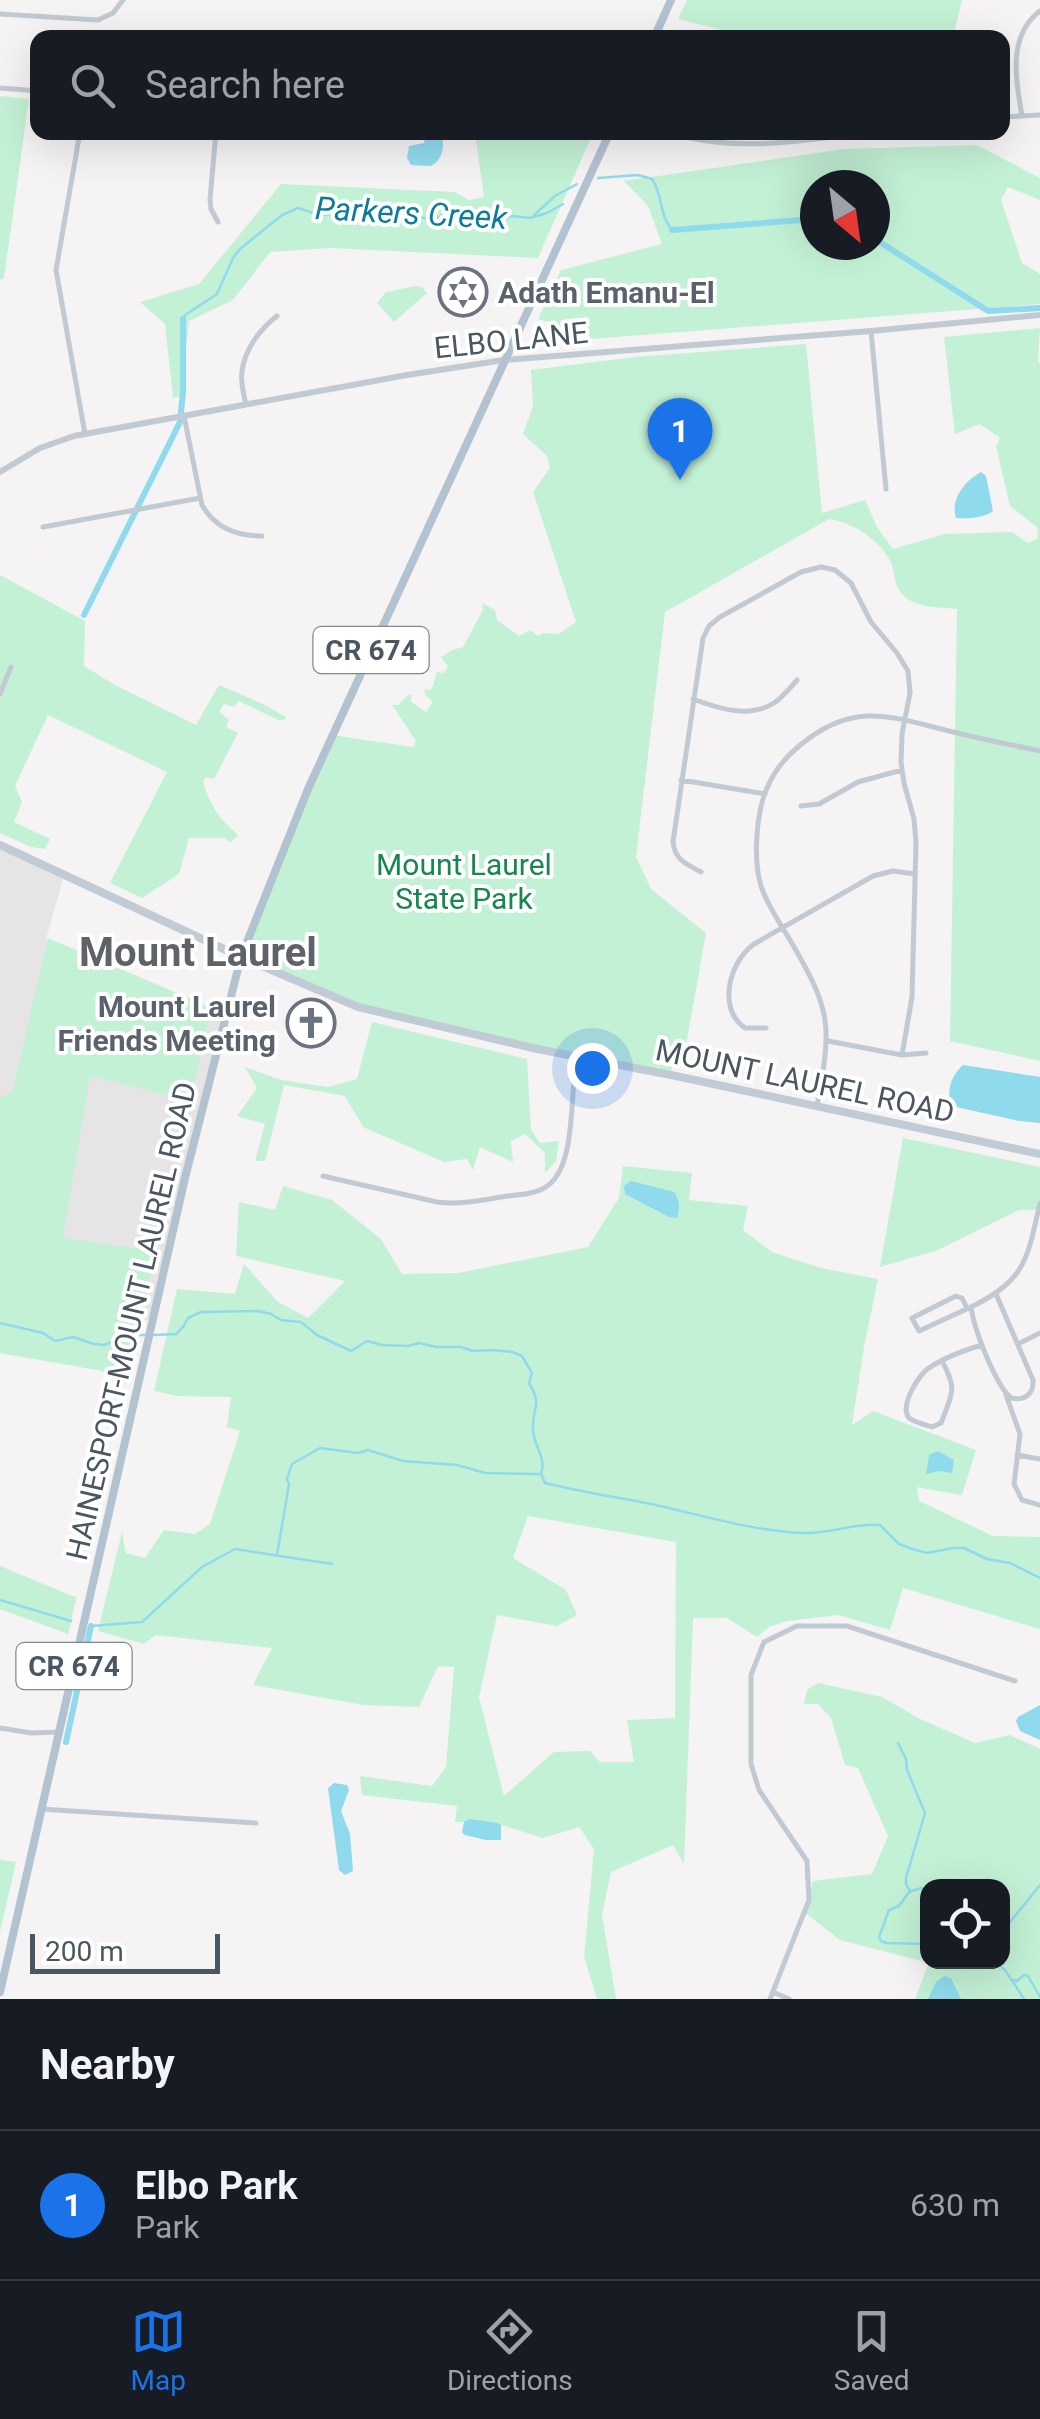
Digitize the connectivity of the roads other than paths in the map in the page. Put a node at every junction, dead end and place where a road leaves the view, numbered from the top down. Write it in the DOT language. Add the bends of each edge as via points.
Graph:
graph roads {
  1 [pos="123,0"];
  2 [pos="671,0"];
  3 [pos="1040,10"];
  4 [pos="0,14"];
  5 [pos="658,30"];
  6 [pos="0,88"];
  7 [pos="30,90"];
  8 [pos="1040,115"];
  9 [pos="1022,116"];
  10 [pos="1010,117"];
  11 [pos="79,140"];
  12 [pos="215,140"];
  13 [pos="606,140"];
  14 [pos="699,140"];
  15 [pos="793,140"];
  16 [pos="218,222"];
  17 [pos="1040,315"];
  18 [pos="276,316"];
  19 [pos="871,331"];
  20 [pos="504,360"];
  21 [pos="246,404"];
  22 [pos="184,416"];
  23 [pos="85,434"];
  24 [pos="0,472"];
  25 [pos="886,489"];
  26 [pos="200,498"];
  27 [pos="43,527"];
  28 [pos="262,536"];
  29 [pos="11,667"];
  30 [pos="797,680"];
  31 [pos="0,694"];
  32 [pos="693,699"];
  33 [pos="905,721"];
  34 [pos="1040,750"];
  35 [pos="902,770"];
  36 [pos="681,780"];
  37 [pos="765,794"];
  38 [pos="801,806"];
  39 [pos="0,845"];
  40 [pos="701,872"];
  41 [pos="914,874"];
  42 [pos="783,927"];
  43 [pos="241,957"];
  44 [pos="766,1028"];
  45 [pos="828,1040"];
  46 [pos="926,1052"];
  47 [pos="902,1054"];
  48 [pos="578,1057"];
  49 [pos="817,1106"];
  50 [pos="1040,1154"];
  51 [pos="323,1176"];
  52 [pos="1040,1203"];
  53 [pos="996,1294"];
  54 [pos="969,1308"];
  55 [pos="1040,1333"];
  56 [pos="1018,1344"];
  57 [pos="982,1345"];
  58 [pos="942,1362"];
  59 [pos="1036,1391"];
  60 [pos="1005,1392"];
  61 [pos="1017,1455"];
  62 [pos="1040,1460"];
  63 [pos="1040,1505"];
  64 [pos="1015,1681"];
  65 [pos="0,1728"];
  66 [pos="59,1732"];
  67 [pos="41,1809"];
  68 [pos="256,1824"];
  69 [pos="0,1992"];
  70 [pos="771,1995"];
  71 [pos="789,1999"];
  1 -- 4 [label="street" via="98,20"];
  2 -- 5 [label="main road"];
  3 -- 9 [label="street" via="1018,43"];
  6 -- 7 [label="street"];
  8 -- 9 [label="street"];
  9 -- 10 [label="street"];
  11 -- 23 [label="street" via="56,270"];
  12 -- 16 [label="street" via="210,208"];
  13 -- 20 [label="main road, HAINESPORT-MOUNT LAUREL ROAD / CR 674"];
  14 -- 15 [label="street"];
  17 -- 19 [label="street, ELBO LANE"];
  18 -- 21 [label="street" via="258,332 243,366"];
  19 -- 20 [label="street, ELBO LANE"];
  19 -- 25 [label="street"];
  20 -- 21 [label="street, ELBO LANE"];
  20 -- 43 [label="main road, HAINESPORT-MOUNT LAUREL ROAD / CR 674" via="301,804"];
  21 -- 22 [label="street, ELBO LANE"];
  22 -- 23 [label="street, ELBO LANE"];
  22 -- 26 [label="street"];
  23 -- 24 [label="street, ELBO LANE" via="40,448"];
  26 -- 27 [label="street"];
  26 -- 28 [label="street" via="206,514 225,529"];
  29 -- 31 [label="street"];
  30 -- 32 [label="street" via="756,710"];
  32 -- 33 [label="street" via="700,644 714,622 821,567 851,583 905,665"];
  32 -- 36 [label="street"];
  33 -- 34 [label="street"];
  33 -- 35 [label="street"];
  33 -- 37 [label="street" via="870,716 826,728 782,764"];
  35 -- 38 [label="street"];
  35 -- 41 [label="street" via="914,819"];
  36 -- 37 [label="street"];
  36 -- 40 [label="street" via="674,848"];
  37 -- 42 [label="street" via="758,873"];
  39 -- 43 [label="main road, MOUNT LAUREL ROAD"];
  41 -- 42 [label="street" via="878,874"];
  41 -- 47 [label="street" via="912,996"];
  42 -- 44 [label="street" via="741,954 732,979 735,1020"];
  42 -- 45 [label="street" via="819,993"];
  43 -- 48 [label="main road, MOUNT LAUREL ROAD" via="358,1008"];
  43 -- 66 [label="main road, HAINESPORT-MOUNT LAUREL ROAD / CR 674"];
  45 -- 47 [label="street"];
  45 -- 49 [label="street"];
  46 -- 47 [label="street"];
  48 -- 49 [label="main road, MOUNT LAUREL ROAD"];
  48 -- 51 [label="street" via="566,1160 540,1190 455,1204"];
  49 -- 50 [label="main road, MOUNT LAUREL ROAD"];
  52 -- 53 [label="street" via="1022,1266"];
  53 -- 54 [label="street"];
  53 -- 56 [label="street"];
  54 -- 54 [label="street" via="919,1331 912,1318 956,1296"];
  54 -- 57 [label="street"];
  55 -- 56 [label="street"];
  56 -- 59 [label="street"];
  57 -- 58 [label="street"];
  57 -- 60 [label="street"];
  58 -- 58 [label="street" via="918,1378 906,1409 910,1419 941,1423 953,1390"];
  59 -- 60 [label="street" via="1017,1400"];
  60 -- 61 [label="street" via="1020,1434"];
  61 -- 62 [label="street"];
  61 -- 63 [label="street" via="1018,1494"];
  64 -- 70 [label="street" via="847,1626 797,1626 764,1642 751,1675 751,1764 759,1790 807,1861 809,1900"];
  65 -- 66 [label="street"];
  66 -- 67 [label="main road, HAINESPORT-MOUNT LAUREL ROAD / CR 674"];
  67 -- 68 [label="street"];
  67 -- 69 [label="main road, HAINESPORT-MOUNT LAUREL ROAD / CR 674"];
  70 -- 71 [label="street"];
}
